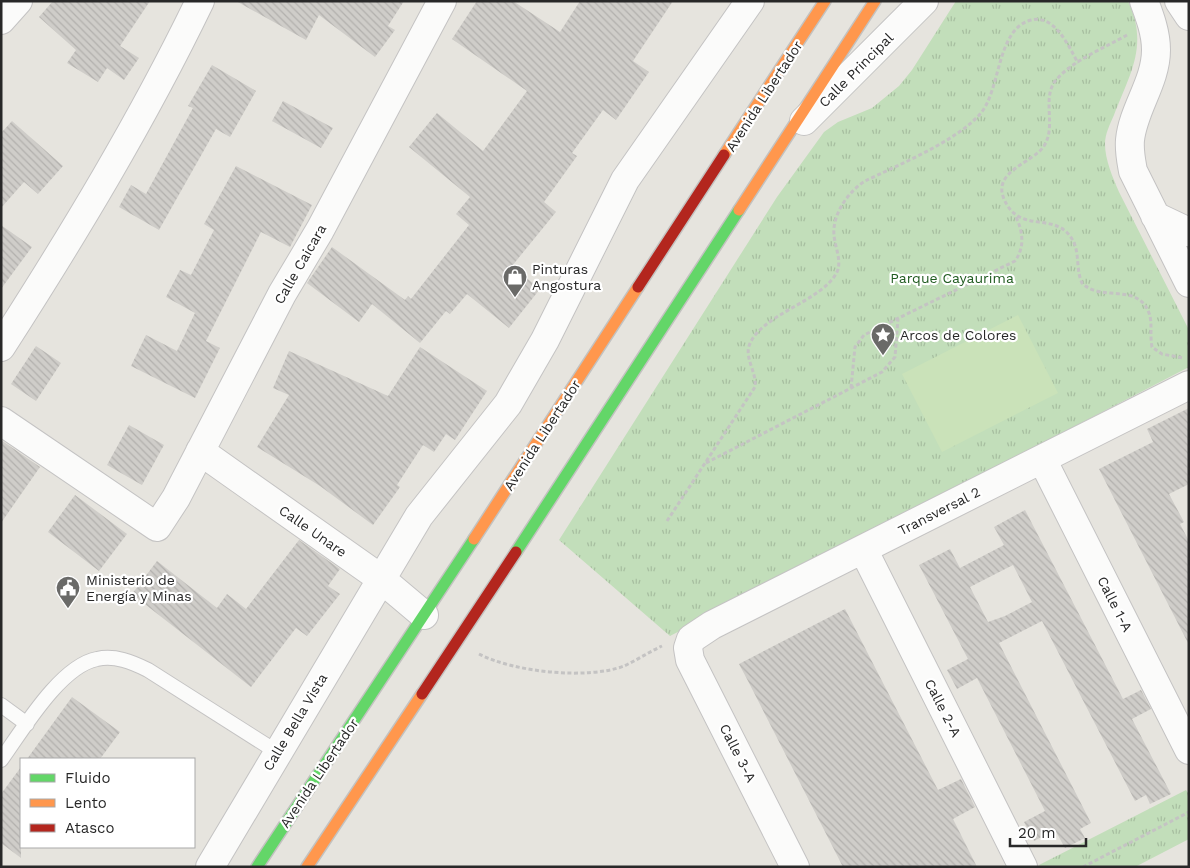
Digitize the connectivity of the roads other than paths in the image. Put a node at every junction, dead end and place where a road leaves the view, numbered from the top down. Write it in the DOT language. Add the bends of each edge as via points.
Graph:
graph roads {
  1 [pos="18,1"];
  2 [pos="200,1"];
  3 [pos="442,1"];
  4 [pos="750,1"];
  5 [pos="825,1"];
  6 [pos="875,1"];
  7 [pos="924,1"];
  8 [pos="1178,1"];
  9 [pos="1148,11"];
  10 [pos="1189,16"];
  11 [pos="1,20"];
  12 [pos="786,138"];
  13 [pos="1155,216"];
  14 [pos="1189,232"];
  15 [pos="1189,283"];
  16 [pos="1,347"];
  17 [pos="1189,385"];
  18 [pos="1,421"];
  19 [pos="200,450"];
  20 [pos="1042,459"];
  21 [pos="863,549"];
  22 [pos="380,578"];
  23 [pos="427,618"];
  24 [pos="690,639"];
  25 [pos="1,705"];
  26 [pos="27,724"];
  27 [pos="1189,750"];
  28 [pos="277,752"];
  29 [pos="1,760"];
  30 [pos="210,867"];
  31 [pos="256,867"];
  32 [pos="307,867"];
  33 [pos="795,867"];
  34 [pos="1023,867"];
  1 -- 11 [label="street"];
  2 -- 16 [label="street" via="159,85 58,259"];
  3 -- 19 [label="street, Calle Caicara"];
  4 -- 22 [label="street" via="625,180 545,340 508,404 419,516"];
  5 -- 23 [label="main road, Avenida Libertador"];
  6 -- 12 [label="main road"];
  7 -- 12 [label="street, Calle Principal"];
  8 -- 10 [label="street"];
  9 -- 13 [label="street" via="1156,51 1154,70 1135,118 1129,151 1133,171"];
  12 -- 32 [label="main road" via="453,639"];
  13 -- 14 [label="street"];
  13 -- 15 [label="street"];
  17 -- 20 [label="street, Transversal 2"];
  18 -- 19 [label="street, Calle Caicara" via="157,527"];
  19 -- 22 [label="street, Calle Unare"];
  20 -- 21 [label="street, Transversal 2"];
  20 -- 27 [label="street, Calle 1-A"];
  21 -- 24 [label="street, Transversal 2"];
  21 -- 34 [label="street, Calle 2-A"];
  22 -- 23 [label="street, Calle Unare"];
  22 -- 28 [label="street, Calle Bella Vista"];
  23 -- 31 [label="main road, Avenida Libertador"];
  24 -- 33 [label="street, Calle 3-A" via="690,660"];
  25 -- 26 [label="lane"];
  26 -- 28 [label="lane" via="53,691 78,668 98,659 121,660 141,666 170,682"];
  26 -- 29 [label="lane"];
  28 -- 30 [label="street, Calle Bella Vista"];
}
